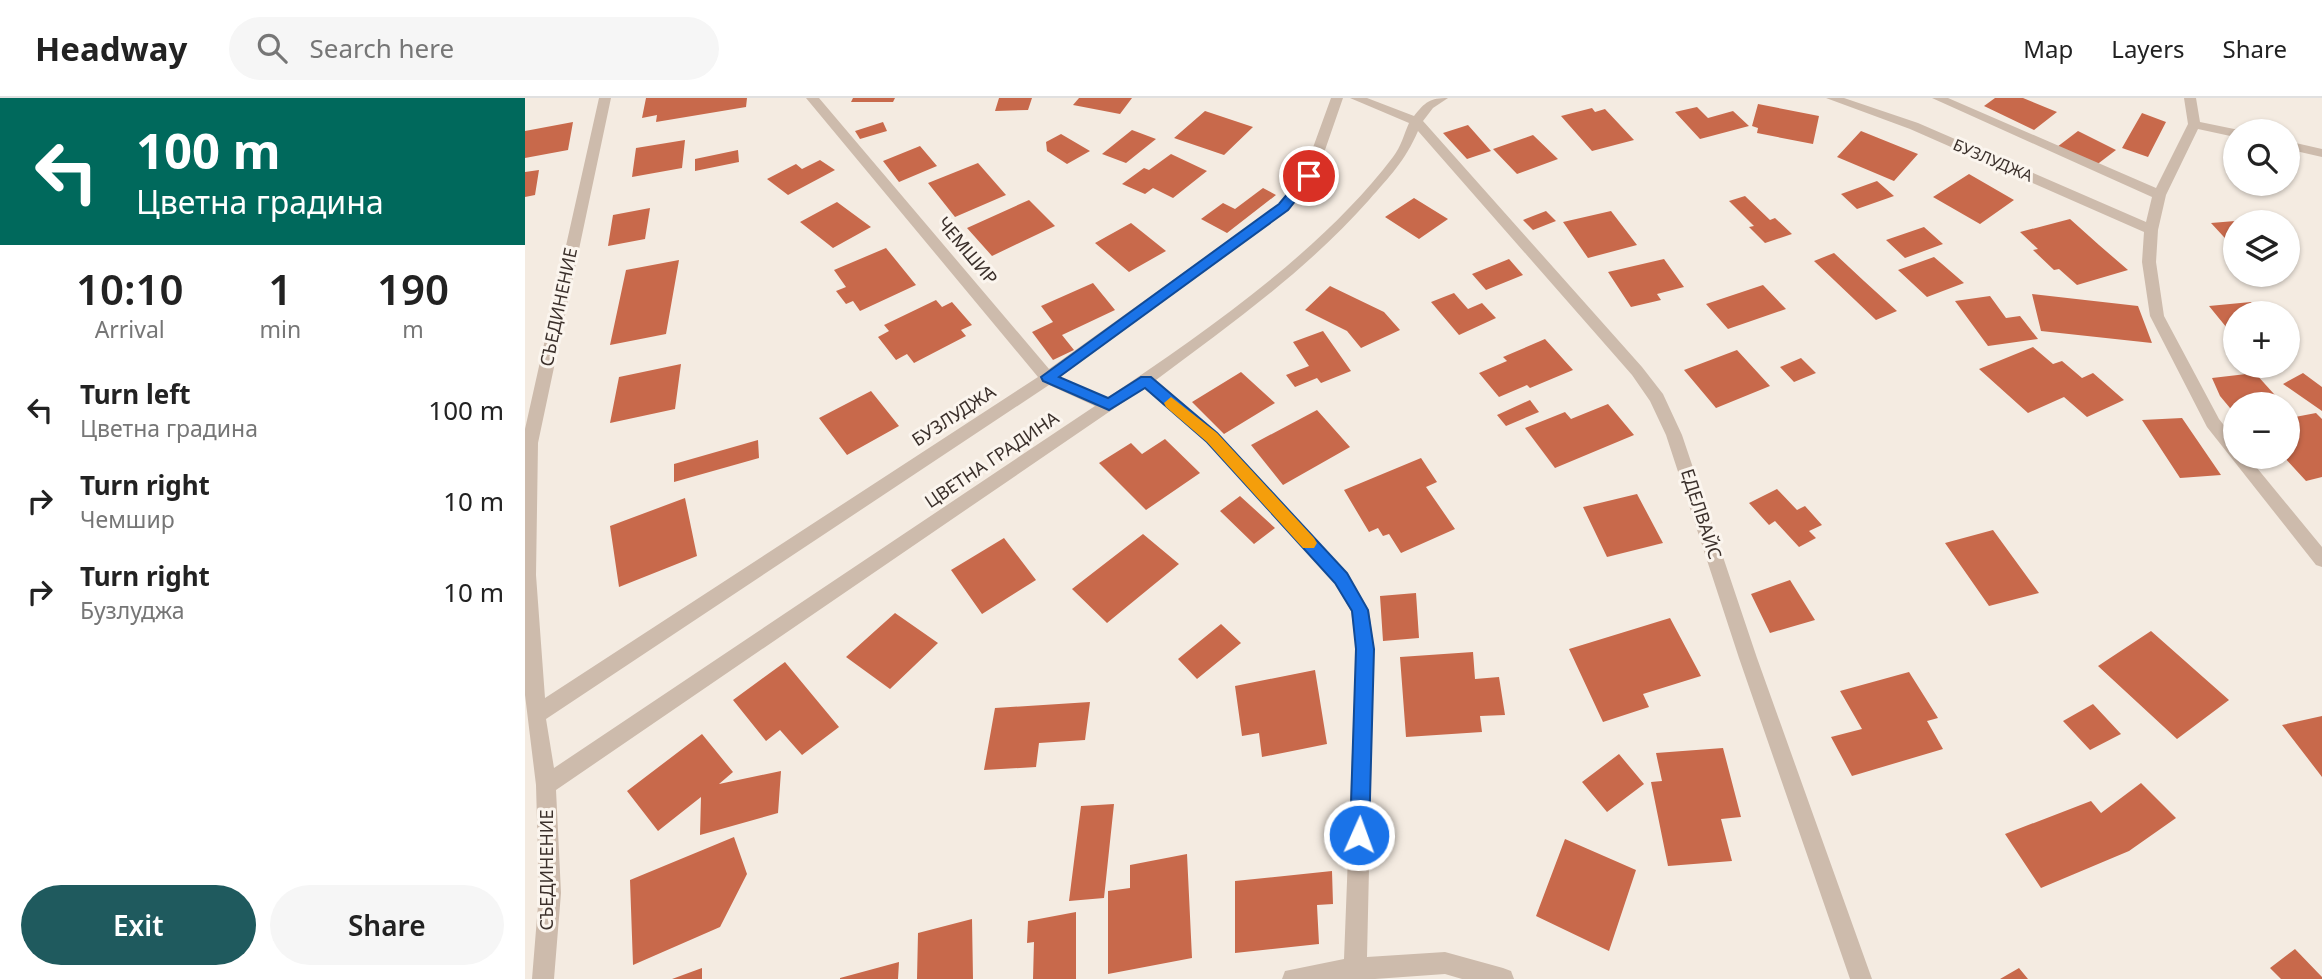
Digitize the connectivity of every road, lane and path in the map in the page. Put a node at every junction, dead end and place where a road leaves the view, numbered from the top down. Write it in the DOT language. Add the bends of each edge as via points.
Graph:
graph roads {
  1 [pos="605,98"];
  2 [pos="812,98"];
  3 [pos="1337,98"];
  4 [pos="1356,98"];
  5 [pos="1442,98"];
  6 [pos="1832,98"];
  7 [pos="1938,98"];
  8 [pos="2190,98"];
  9 [pos="1416,121"];
  10 [pos="2194,124"];
  11 [pos="2223,130"];
  12 [pos="2300,148"];
  13 [pos="2322,153"];
  14 [pos="2159,195"];
  15 [pos="2151,230"];
  16 [pos="1048,377"];
  17 [pos="1146,380"];
  18 [pos="1109,405"];
  19 [pos="2223,436"];
  20 [pos="2249,469"];
  21 [pos="2322,560"];
  22 [pos="526,575"];
  23 [pos="536,715"];
  24 [pos="546,785"];
  25 [pos="1355,968"];
  26 [pos="543,979"];
  27 [pos="1293,979"];
  28 [pos="1503,979"];
  29 [pos="1861,979"];
  1 -- 22 [label="street, СЪЕДИНЕНИЕ" via="530,443"];
  2 -- 16 [label="street, ЧЕМШИР"];
  3 -- 16 [label="street, БУЗЛУДЖА" via="1309,176 1284,207"];
  4 -- 9 [label="street"];
  5 -- 9 [label="street"];
  6 -- 15 [label="street, БУЗЛУДЖА" via="1914,126"];
  7 -- 14 [label="street, БУЗЛУДЖА"];
  8 -- 10 [label="street"];
  9 -- 17 [label="street, ЦВЕТНА ГРАДИНА" via="1401,156 1337,228 1247,305"];
  9 -- 29 [label="street, ЕДЕЛВАЙС" via="1657,398 1674,435"];
  10 -- 11 [label="street"];
  10 -- 14 [label="street"];
  12 -- 13 [label="street"];
  14 -- 15 [label="street"];
  15 -- 19 [label="street" via="2149,262 2157,316"];
  16 -- 18 [label="street, ЧЕМШИР"];
  16 -- 23 [label="street, БУЗЛУДЖА"];
  17 -- 18 [label="street, ЦВЕТНА ГРАДИНА"];
  17 -- 25 [label="street" via="1212,438 1341,578 1360,610 1365,649"];
  18 -- 24 [label="street, ЦВЕТНА ГРАДИНА"];
  20 -- 21 [label="street"];
  22 -- 23 [label="street, СЪЕДИНЕНИЕ"];
  23 -- 24 [label="street, СЪЕДИНЕНИЕ"];
  24 -- 26 [label="street, СЪЕДИНЕНИЕ" via="550,893"];
  25 -- 27 [label="street"];
  25 -- 28 [label="street" via="1445,963"];
}
